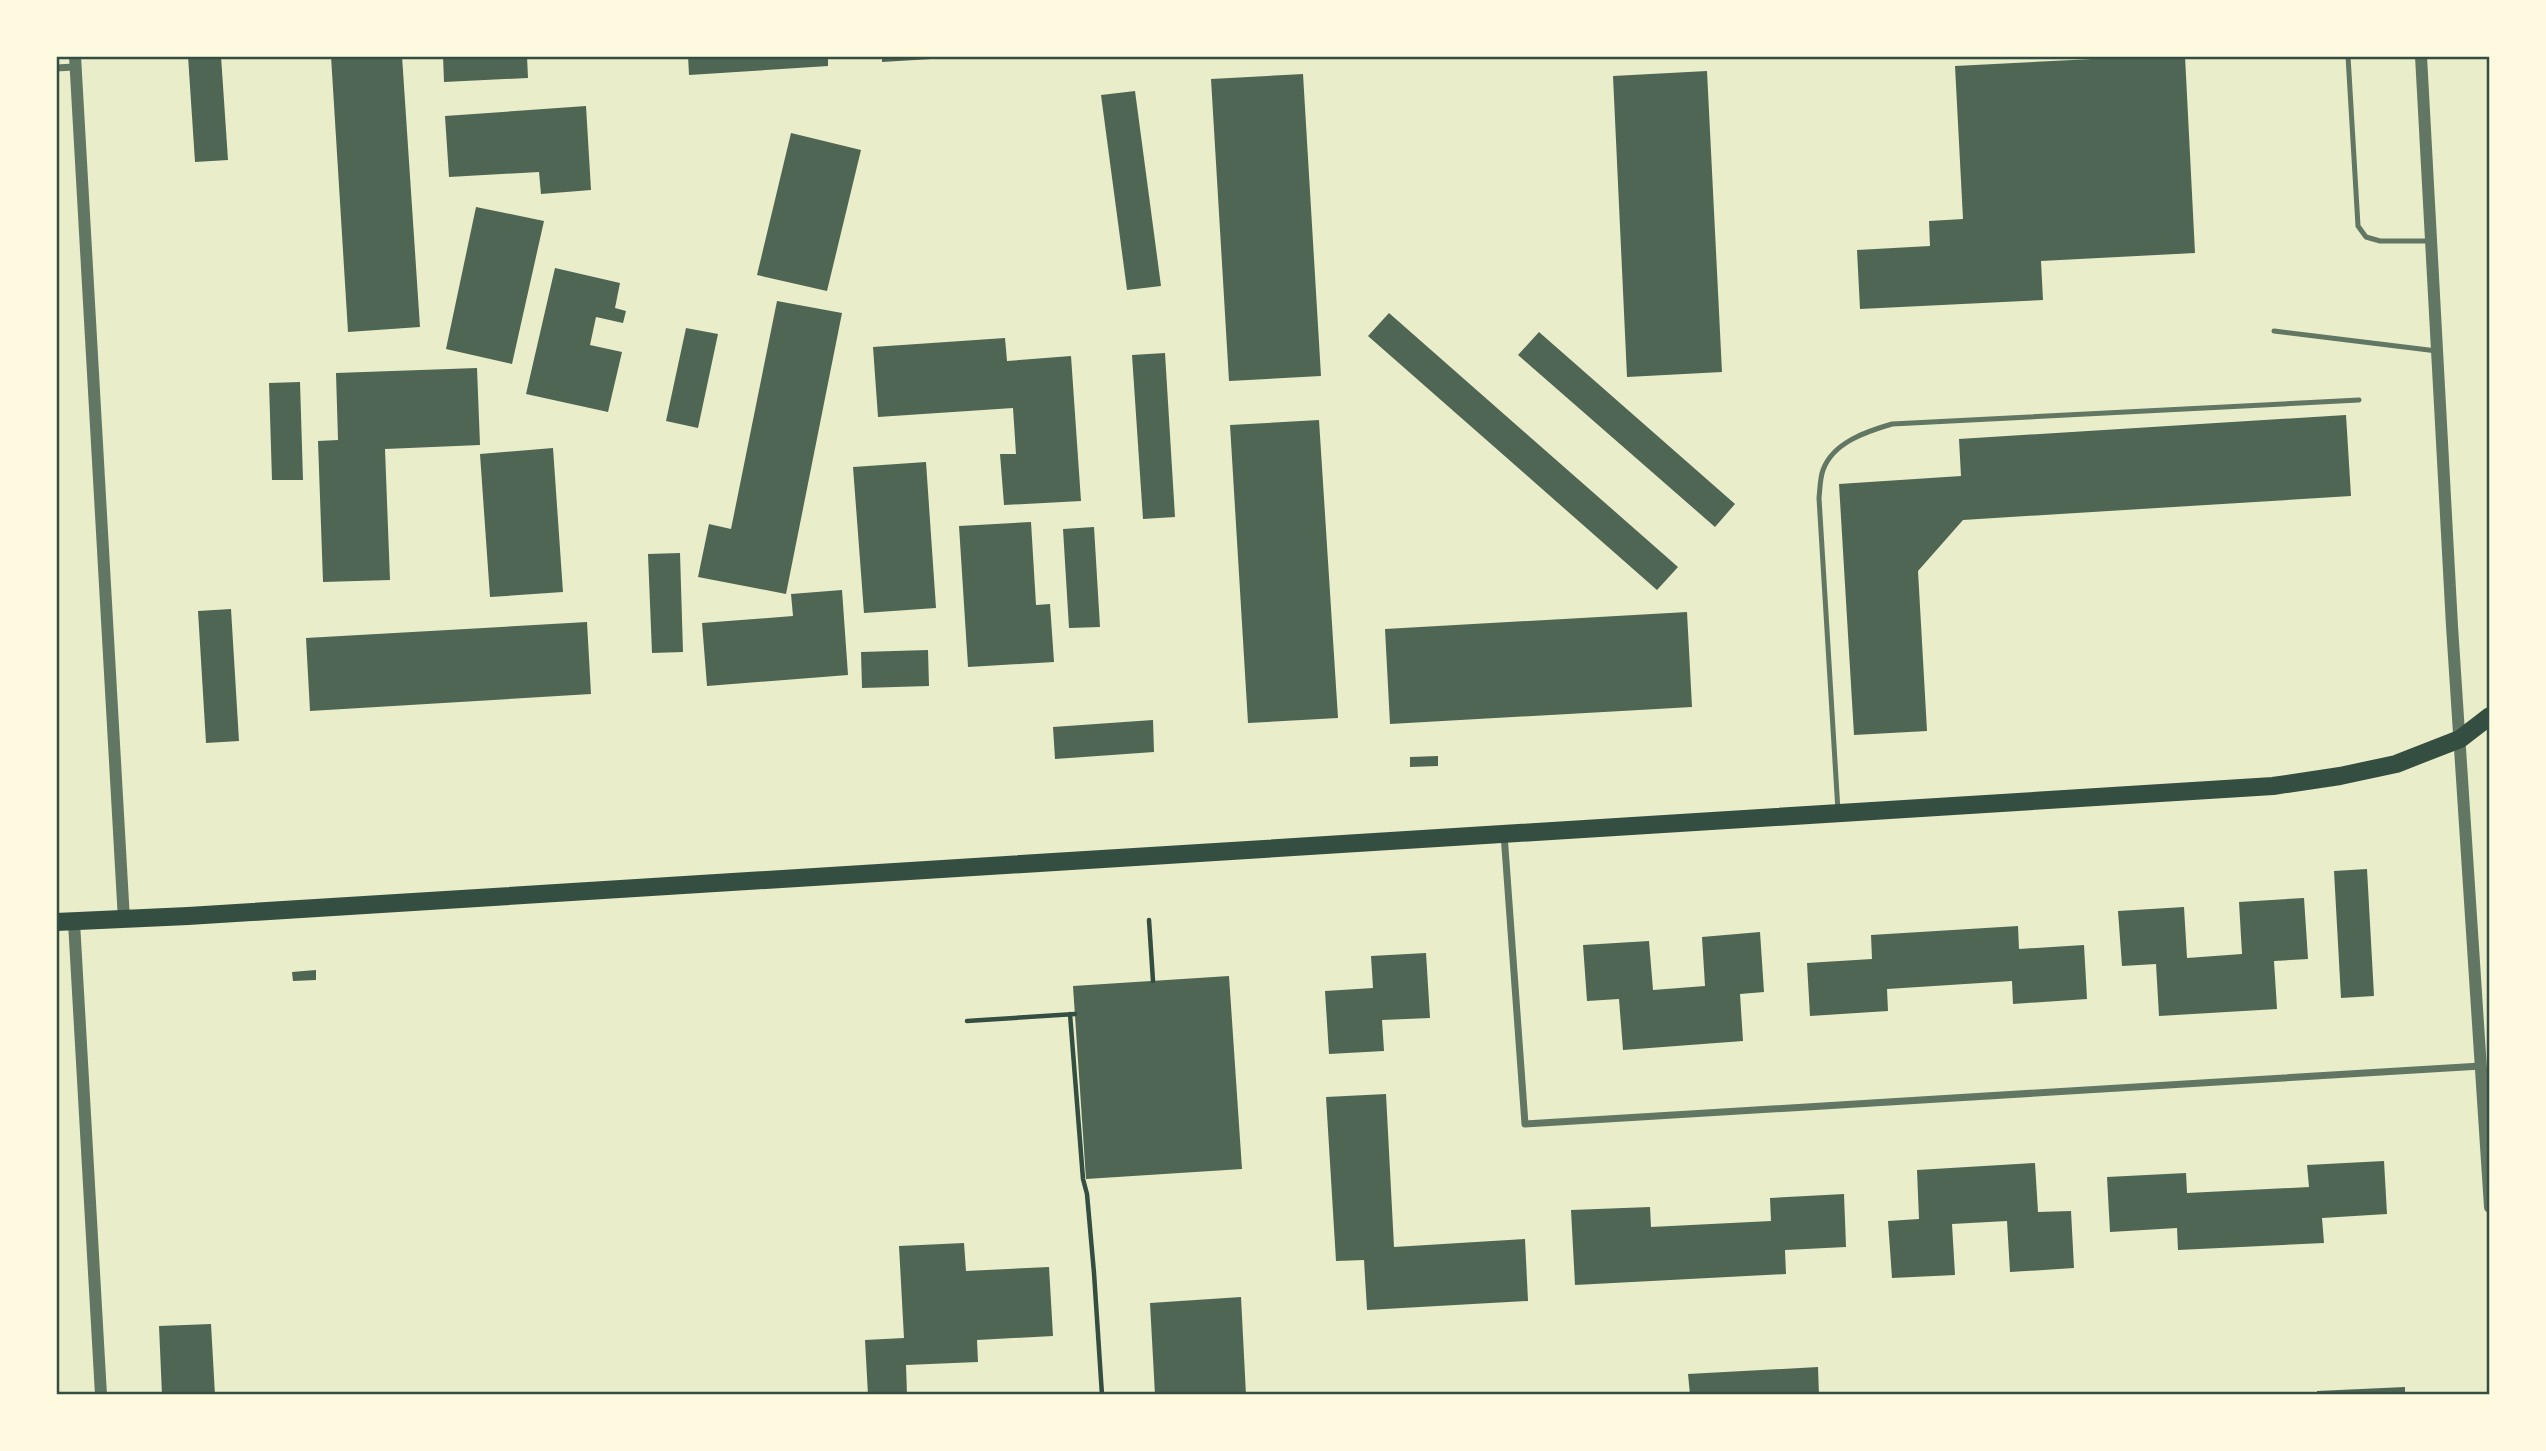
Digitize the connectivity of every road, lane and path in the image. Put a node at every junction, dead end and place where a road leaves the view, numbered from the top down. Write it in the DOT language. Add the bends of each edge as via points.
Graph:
graph roads {
  1 [pos="2348,56"];
  2 [pos="2421,56"];
  3 [pos="75,62"];
  4 [pos="56,68"];
  5 [pos="2431,241"];
  6 [pos="2274,331"];
  7 [pos="2438,351"];
  8 [pos="2359,400"];
  9 [pos="2490,716"];
  10 [pos="2460,739"];
  11 [pos="1838,813"];
  12 [pos="1504,833"];
  13 [pos="124,920"];
  14 [pos="1149,920"];
  15 [pos="65,922"];
  16 [pos="1153,981"];
  17 [pos="967,1021"];
  18 [pos="2481,1066"];
  19 [pos="2486,1090"];
  20 [pos="2490,1207"];
  21 [pos="101,1395"];
  22 [pos="1102,1395"];
  1 -- 5 [label="lane" via="2358,226 2365,237 2380,241"];
  2 -- 5 [label="street"];
  3 -- 4 [label="street"];
  3 -- 13 [label="street"];
  5 -- 7 [label="street"];
  6 -- 7 [label="lane"];
  7 -- 10 [label="street"];
  8 -- 11 [label="lane" via="1892,424 1842,445 1823,468 1819,498"];
  9 -- 10 [label="main road"];
  10 -- 11 [label="main road" via="2396,764 2273,786"];
  10 -- 18 [label="street"];
  11 -- 12 [label="main road"];
  12 -- 13 [label="main road"];
  12 -- 18 [label="street" via="1525,1125"];
  13 -- 15 [label="main road"];
  14 -- 16 [label="path"];
  15 -- 21 [label="street"];
  17 -- 22 [label="path" via="1073,1014"];
  18 -- 19 [label="street"];
  19 -- 20 [label="street"];
}
